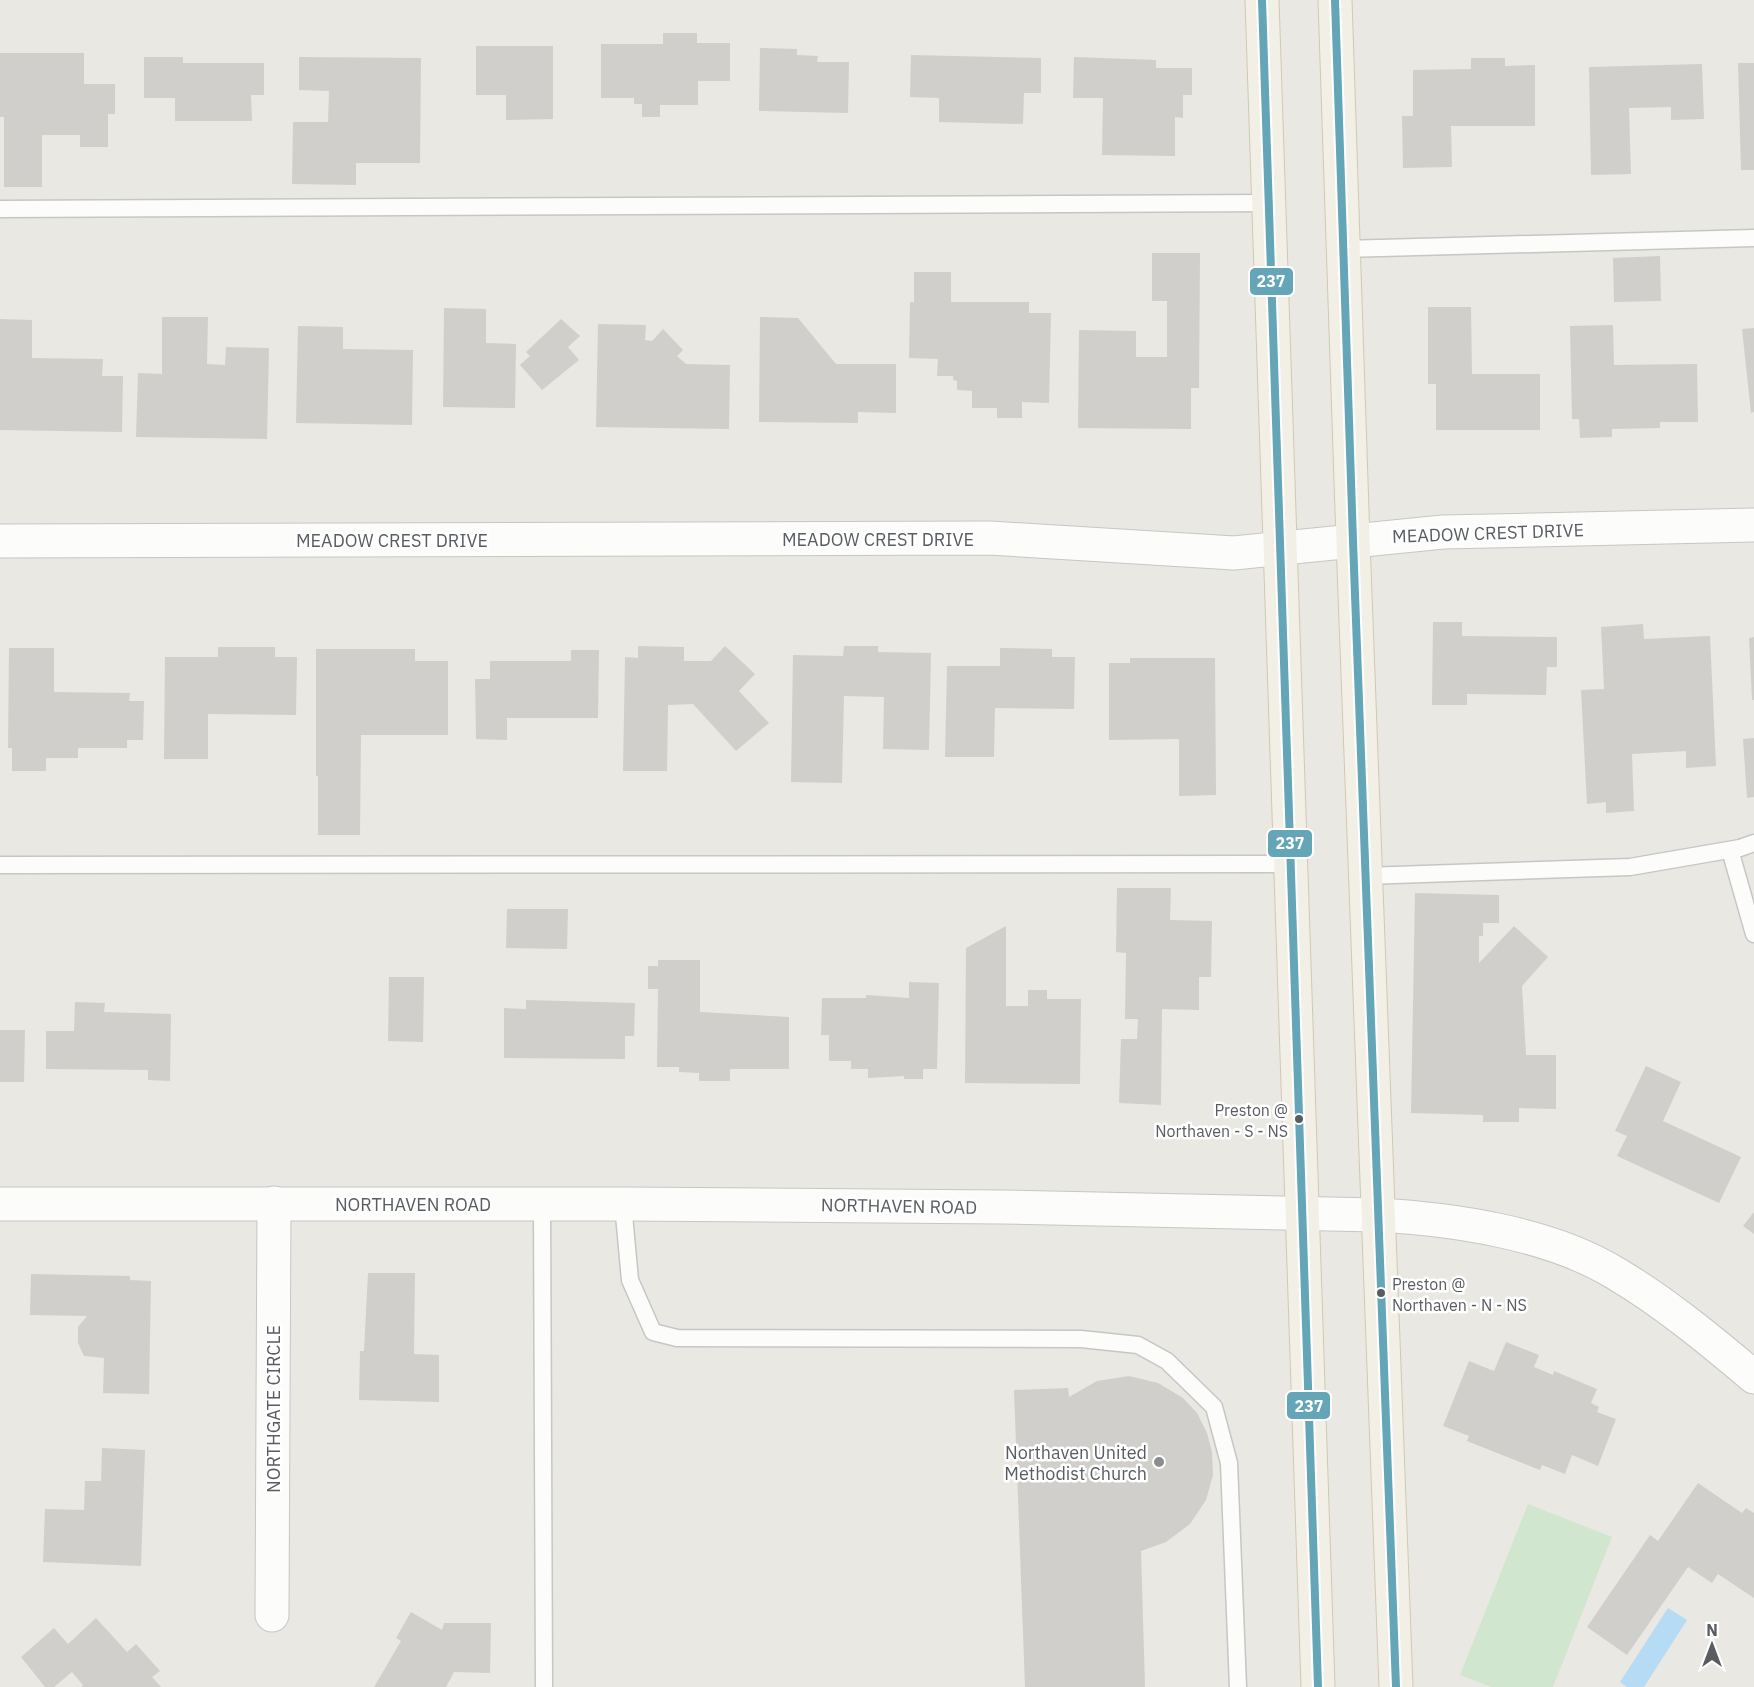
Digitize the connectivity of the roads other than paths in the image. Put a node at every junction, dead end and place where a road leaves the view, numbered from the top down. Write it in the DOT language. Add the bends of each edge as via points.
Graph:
graph roads {
  1 [pos="1262,0"];
  2 [pos="1335,0"];
  3 [pos="1269,203"];
  4 [pos="0,209"];
  5 [pos="1754,238"];
  6 [pos="1343,249"];
  7 [pos="1754,525"];
  8 [pos="0,541"];
  9 [pos="1353,541"];
  10 [pos="1281,548"];
  11 [pos="1754,843"];
  12 [pos="1730,850"];
  13 [pos="1290,864"];
  14 [pos="0,865"];
  15 [pos="1365,876"];
  16 [pos="1754,934"];
  17 [pos="274,1203"];
  18 [pos="0,1204"];
  19 [pos="542,1204"];
  20 [pos="623,1204"];
  21 [pos="1301,1214"];
  22 [pos="1377,1215"];
  23 [pos="1754,1377"];
  24 [pos="272,1615"];
  25 [pos="543,1687"];
  26 [pos="1238,1687"];
  27 [pos="1318,1687"];
  28 [pos="1396,1687"];
  1 -- 3 [label="main road"];
  2 -- 6 [label="main road"];
  3 -- 4 [label="lane"];
  3 -- 10 [label="main road"];
  5 -- 6 [label="lane"];
  6 -- 9 [label="main road"];
  7 -- 9 [label="street, MEADOW CREST DRIVE" via="1443,532"];
  8 -- 10 [label="street, MEADOW CREST DRIVE" via="990,538 1234,554"];
  9 -- 10 [label="street, MEADOW CREST DRIVE"];
  9 -- 15 [label="main road"];
  10 -- 13 [label="main road"];
  11 -- 12 [label="lane"];
  12 -- 15 [label="lane" via="1630,867"];
  12 -- 16 [label="lane"];
  13 -- 14 [label="lane"];
  13 -- 21 [label="main road"];
  15 -- 22 [label="main road"];
  17 -- 18 [label="street, NORTHAVEN ROAD"];
  17 -- 19 [label="street, NORTHAVEN ROAD"];
  17 -- 24 [label="street, NORTHGATE CIRCLE"];
  19 -- 20 [label="street, NORTHAVEN ROAD"];
  19 -- 25 [label="lane"];
  20 -- 21 [label="street, NORTHAVEN ROAD"];
  20 -- 26 [label="lane" via="630,1280 653,1332 677,1338 1081,1339 1138,1345 1167,1361 1214,1407 1229,1463"];
  21 -- 22 [label="street, NORTHAVEN ROAD"];
  21 -- 27 [label="main road"];
  22 -- 23 [label="street, NORTHAVEN ROAD" via="1430,1218 1556,1246 1614,1272 1692,1326"];
  22 -- 28 [label="main road"];
}
